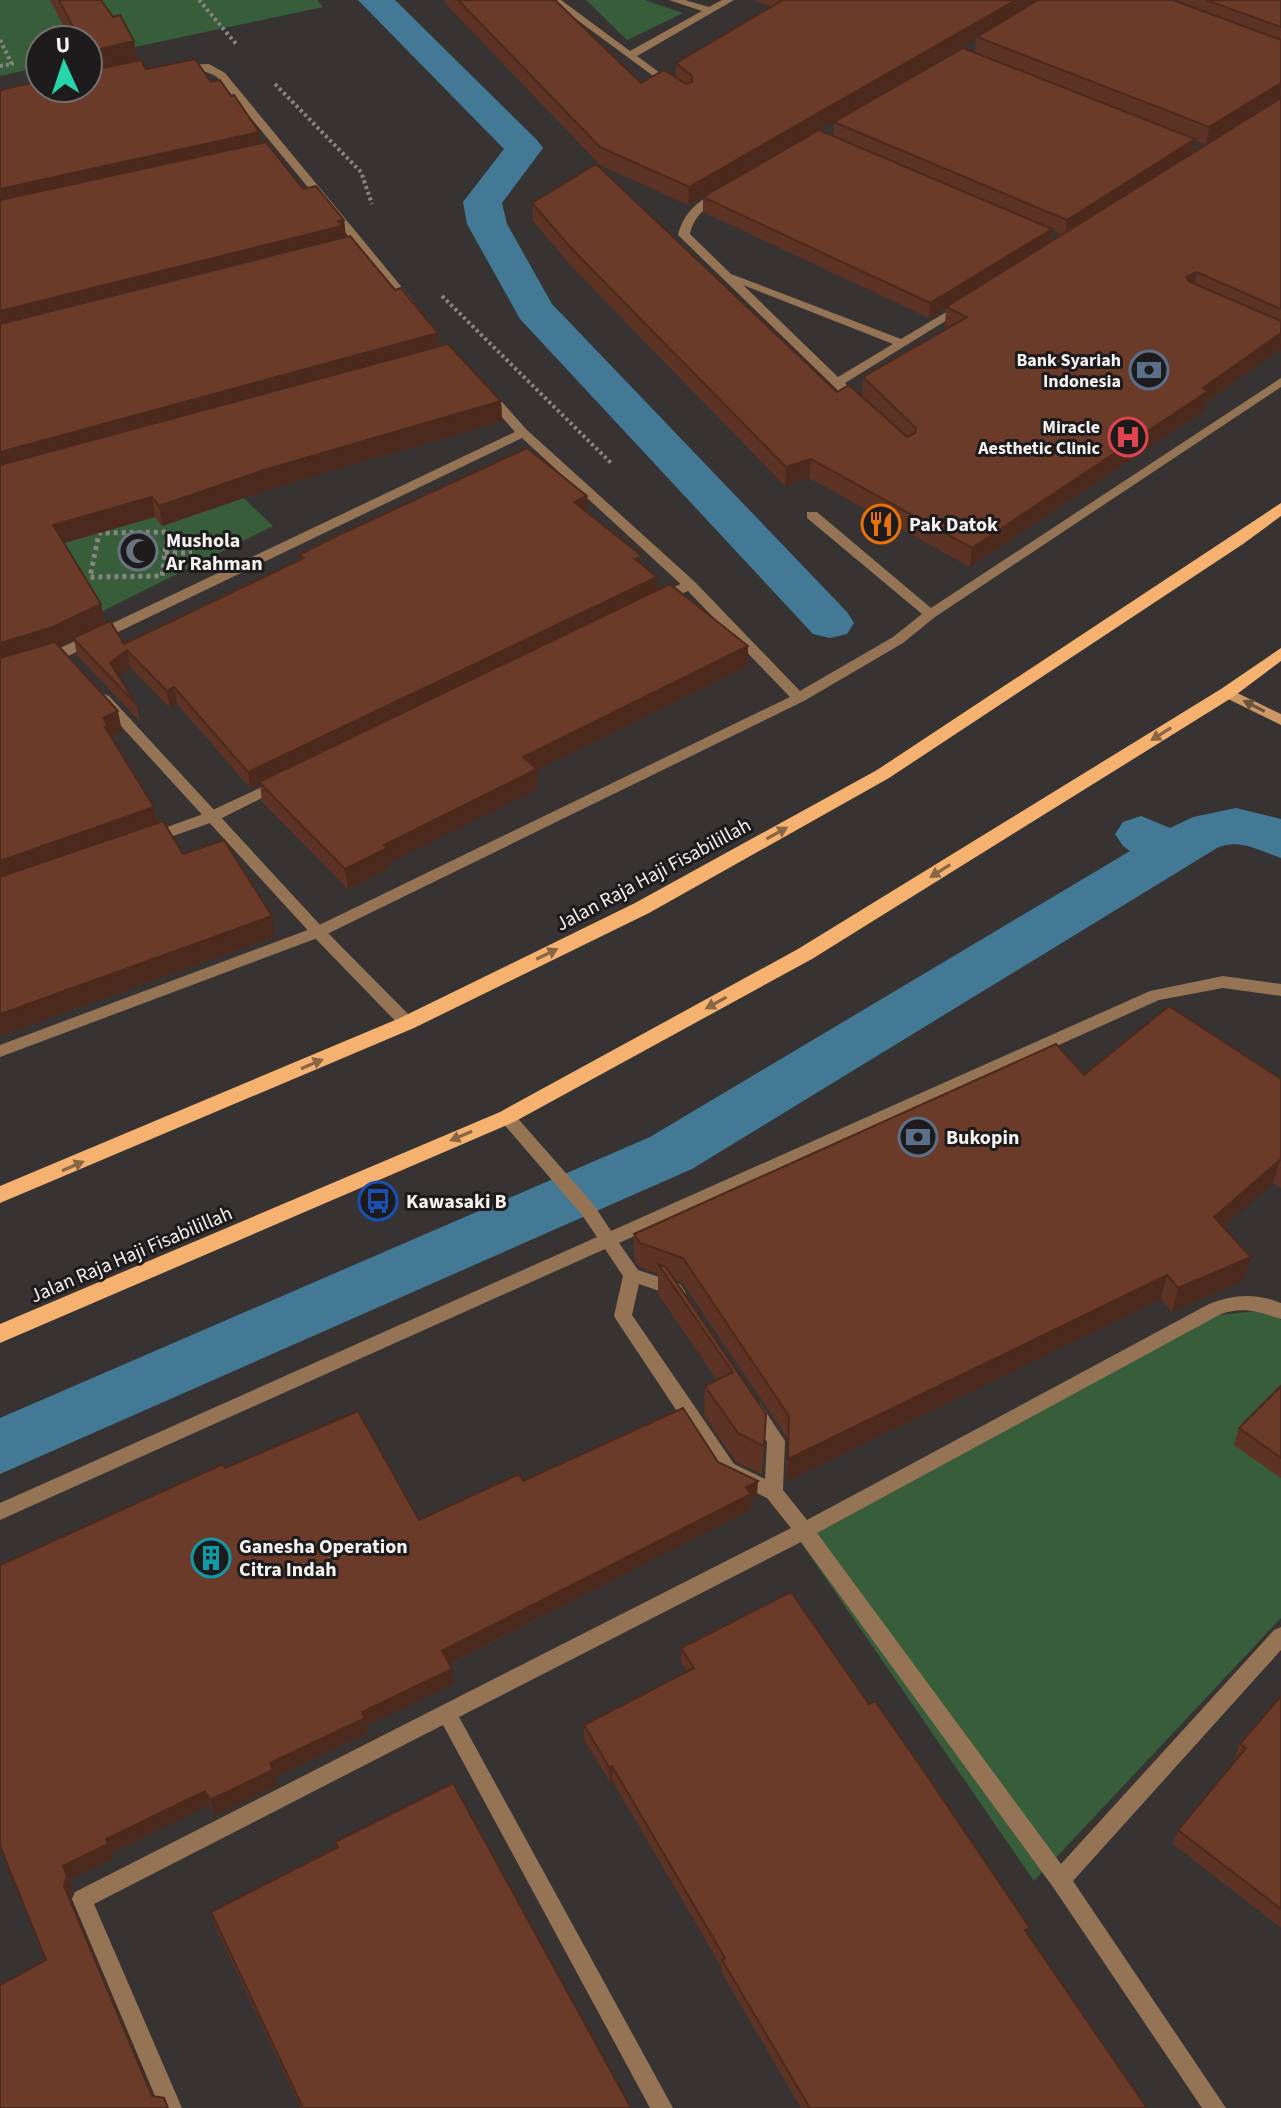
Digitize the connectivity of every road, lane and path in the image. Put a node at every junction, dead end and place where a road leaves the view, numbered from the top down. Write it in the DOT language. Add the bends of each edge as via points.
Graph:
graph roads {
  1 [pos="199,0"];
  2 [pos="555,0"];
  3 [pos="674,0"];
  4 [pos="729,0"];
  5 [pos="709,10"];
  6 [pos="0,40"];
  7 [pos="242,51"];
  8 [pos="630,55"];
  9 [pos="0,66"];
  10 [pos="170,69"];
  11 [pos="275,84"];
  12 [pos="685,96"];
  13 [pos="287,151"];
  14 [pos="272,155"];
  15 [pos="738,183"];
  16 [pos="375,212"];
  17 [pos="364,246"];
  18 [pos="349,250"];
  19 [pos="723,274"];
  20 [pos="440,295"];
  21 [pos="978,298"];
  22 [pos="423,320"];
  23 [pos="903,344"];
  24 [pos="474,379"];
  25 [pos="1281,382"];
  26 [pos="837,383"];
  27 [pos="871,416"];
  28 [pos="523,433"];
  29 [pos="611,463"];
  30 [pos="1281,508"];
  31 [pos="812,515"];
  32 [pos="99,533"];
  33 [pos="690,585"];
  34 [pos="648,605"];
  35 [pos="930,614"];
  36 [pos="1278,659"];
  37 [pos="25,664"];
  38 [pos="95,688"];
  39 [pos="1227,693"];
  40 [pos="799,698"];
  41 [pos="1281,720"];
  42 [pos="296,776"];
  43 [pos="211,817"];
  44 [pos="141,842"];
  45 [pos="318,932"];
  46 [pos="1281,990"];
  47 [pos="407,1023"];
  48 [pos="0,1051"];
  49 [pos="507,1117"];
  50 [pos="0,1195"];
  51 [pos="607,1242"];
  52 [pos="632,1275"];
  53 [pos="1281,1312"];
  54 [pos="690,1313"];
  55 [pos="0,1334"];
  56 [pos="746,1396"];
  57 [pos="774,1492"];
  58 [pos="0,1512"];
  59 [pos="804,1531"];
  60 [pos="1281,1636"];
  61 [pos="447,1713"];
  62 [pos="1060,1880"];
  63 [pos="171,2108"];
  64 [pos="662,2108"];
  65 [pos="1215,2108"];
  1 -- 7 [label="path"];
  2 -- 8 [label="street"];
  3 -- 5 [label="street"];
  4 -- 5 [label="street"];
  5 -- 8 [label="street"];
  6 -- 9 [label="path" via="12,64"];
  8 -- 12 [label="street"];
  10 -- 13 [label="street" via="209,67 221,75"];
  11 -- 16 [label="path" via="361,172"];
  13 -- 14 [label="street"];
  13 -- 17 [label="street"];
  15 -- 19 [label="street" via="686,218 684,235"];
  17 -- 18 [label="street"];
  17 -- 22 [label="street"];
  19 -- 23 [label="street"];
  19 -- 26 [label="street"];
  20 -- 29 [label="path"];
  21 -- 23 [label="street"];
  23 -- 26 [label="street"];
  24 -- 28 [label="street"];
  25 -- 35 [label="street"];
  26 -- 27 [label="street"];
  28 -- 33 [label="street"];
  28 -- 37 [label="street" via="68,659"];
  47 -- 30 [label="main road, Jalan Raja Haji Fisabilillah, one-way" via="642,908 883,774"];
  31 -- 35 [label="street"];
  32 -- 32 [label="path" via="168,532 162,576 90,577"];
  33 -- 34 [label="street"];
  33 -- 40 [label="street"];
  35 -- 40 [label="street" via="898,640"];
  36 -- 39 [label="main road, Jalan Raja Haji Fisabilillah"];
  38 -- 43 [label="street"];
  41 -- 39 [label="main road, one-way"];
  39 -- 49 [label="main road, Jalan Raja Haji Fisabilillah, one-way" via="805,954"];
  40 -- 45 [label="street"];
  42 -- 43 [label="street"];
  43 -- 44 [label="street"];
  43 -- 45 [label="street"];
  45 -- 47 [label="street"];
  45 -- 48 [label="street"];
  46 -- 51 [label="street" via="1223,982 1156,995"];
  50 -- 47 [label="main road, Jalan Raja Haji Fisabilillah, one-way"];
  49 -- 51 [label="street" via="588,1210"];
  49 -- 55 [label="main road, Jalan Raja Haji Fisabilillah, one-way"];
  51 -- 52 [label="street"];
  51 -- 58 [label="street"];
  52 -- 54 [label="street" via="674,1289"];
  52 -- 57 [label="street" via="623,1316 727,1470"];
  53 -- 59 [label="street" via="1253,1302 1215,1309"];
  56 -- 57 [label="street" via="776,1441"];
  57 -- 59 [label="street"];
  59 -- 61 [label="street"];
  59 -- 62 [label="street"];
  60 -- 62 [label="street"];
  61 -- 63 [label="street" via="82,1899"];
  61 -- 64 [label="street"];
  62 -- 65 [label="street"];
}
